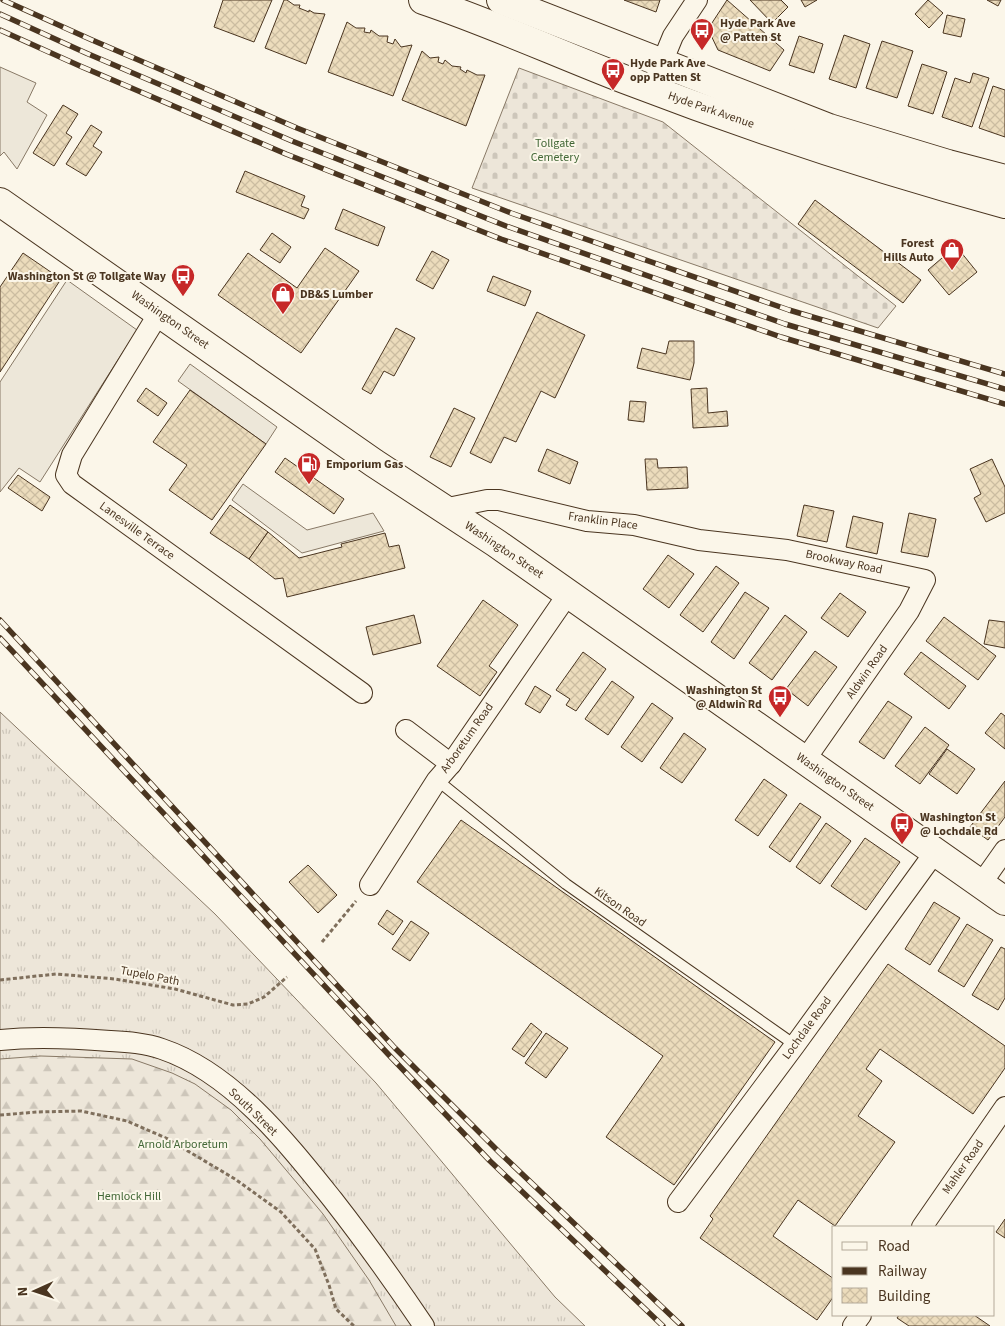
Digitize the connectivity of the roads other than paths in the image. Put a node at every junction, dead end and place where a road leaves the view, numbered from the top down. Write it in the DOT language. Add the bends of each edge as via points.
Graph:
graph roads {
  1 [pos="423,0"];
  2 [pos="501,0"];
  3 [pos="697,0"];
  4 [pos="663,63"];
  5 [pos="650,88"];
  6 [pos="1005,179"];
  7 [pos="0,202"];
  8 [pos="1005,204"];
  9 [pos="159,313"];
  10 [pos="443,509"];
  11 [pos="763,547"];
  12 [pos="925,580"];
  13 [pos="568,594"];
  14 [pos="362,693"];
  15 [pos="406,730"];
  16 [pos="805,760"];
  17 [pos="451,764"];
  18 [pos="437,780"];
  19 [pos="1005,850"];
  20 [pos="935,852"];
  21 [pos="981,884"];
  22 [pos="370,885"];
  23 [pos="1005,901"];
  24 [pos="0,1040"];
  25 [pos="794,1045"];
  26 [pos="1005,1107"];
  27 [pos="678,1202"];
  28 [pos="923,1226"];
  29 [pos="424,1326"];
  1 -- 5 [label="main road, Hyde Park Avenue"];
  2 -- 4 [label="main road, Hyde Park Avenue"];
  3 -- 4 [label="street" via="673,36"];
  4 -- 5 [label="street"];
  4 -- 6 [label="main road, Hyde Park Avenue" via="829,128"];
  5 -- 8 [label="main road, Hyde Park Avenue" via="829,152"];
  7 -- 9 [label="main road, Washington Street"];
  9 -- 10 [label="main road, Washington Street"];
  9 -- 14 [label="street, Lanesville Terrace" via="72,455 66,475 72,484"];
  10 -- 11 [label="street, Franklin Place" via="494,500 587,521 646,527 699,540"];
  10 -- 13 [label="main road, Washington Street"];
  11 -- 12 [label="street, Brookway Road"];
  12 -- 16 [label="street, Aldwin Road" via="910,612"];
  13 -- 16 [label="main road, Washington Street"];
  13 -- 17 [label="street, Arboretum Road"];
  15 -- 17 [label="street"];
  16 -- 20 [label="main road, Washington Street"];
  17 -- 18 [label="street, Arboretum Road"];
  18 -- 22 [label="street, Arboretum Road"];
  18 -- 25 [label="lane, Kitson Road" via="566,884"];
  19 -- 21 [label="street"];
  20 -- 21 [label="main road, Washington Street"];
  20 -- 25 [label="street, Lochdale Road"];
  21 -- 23 [label="main road, Washington Street"];
  24 -- 29 [label="street, South Street" via="62,1038 136,1043 161,1048 194,1063 246,1103 295,1154 386,1270"];
  25 -- 27 [label="street, Lochdale Road"];
  26 -- 28 [label="street, Mahler Road"];
}
